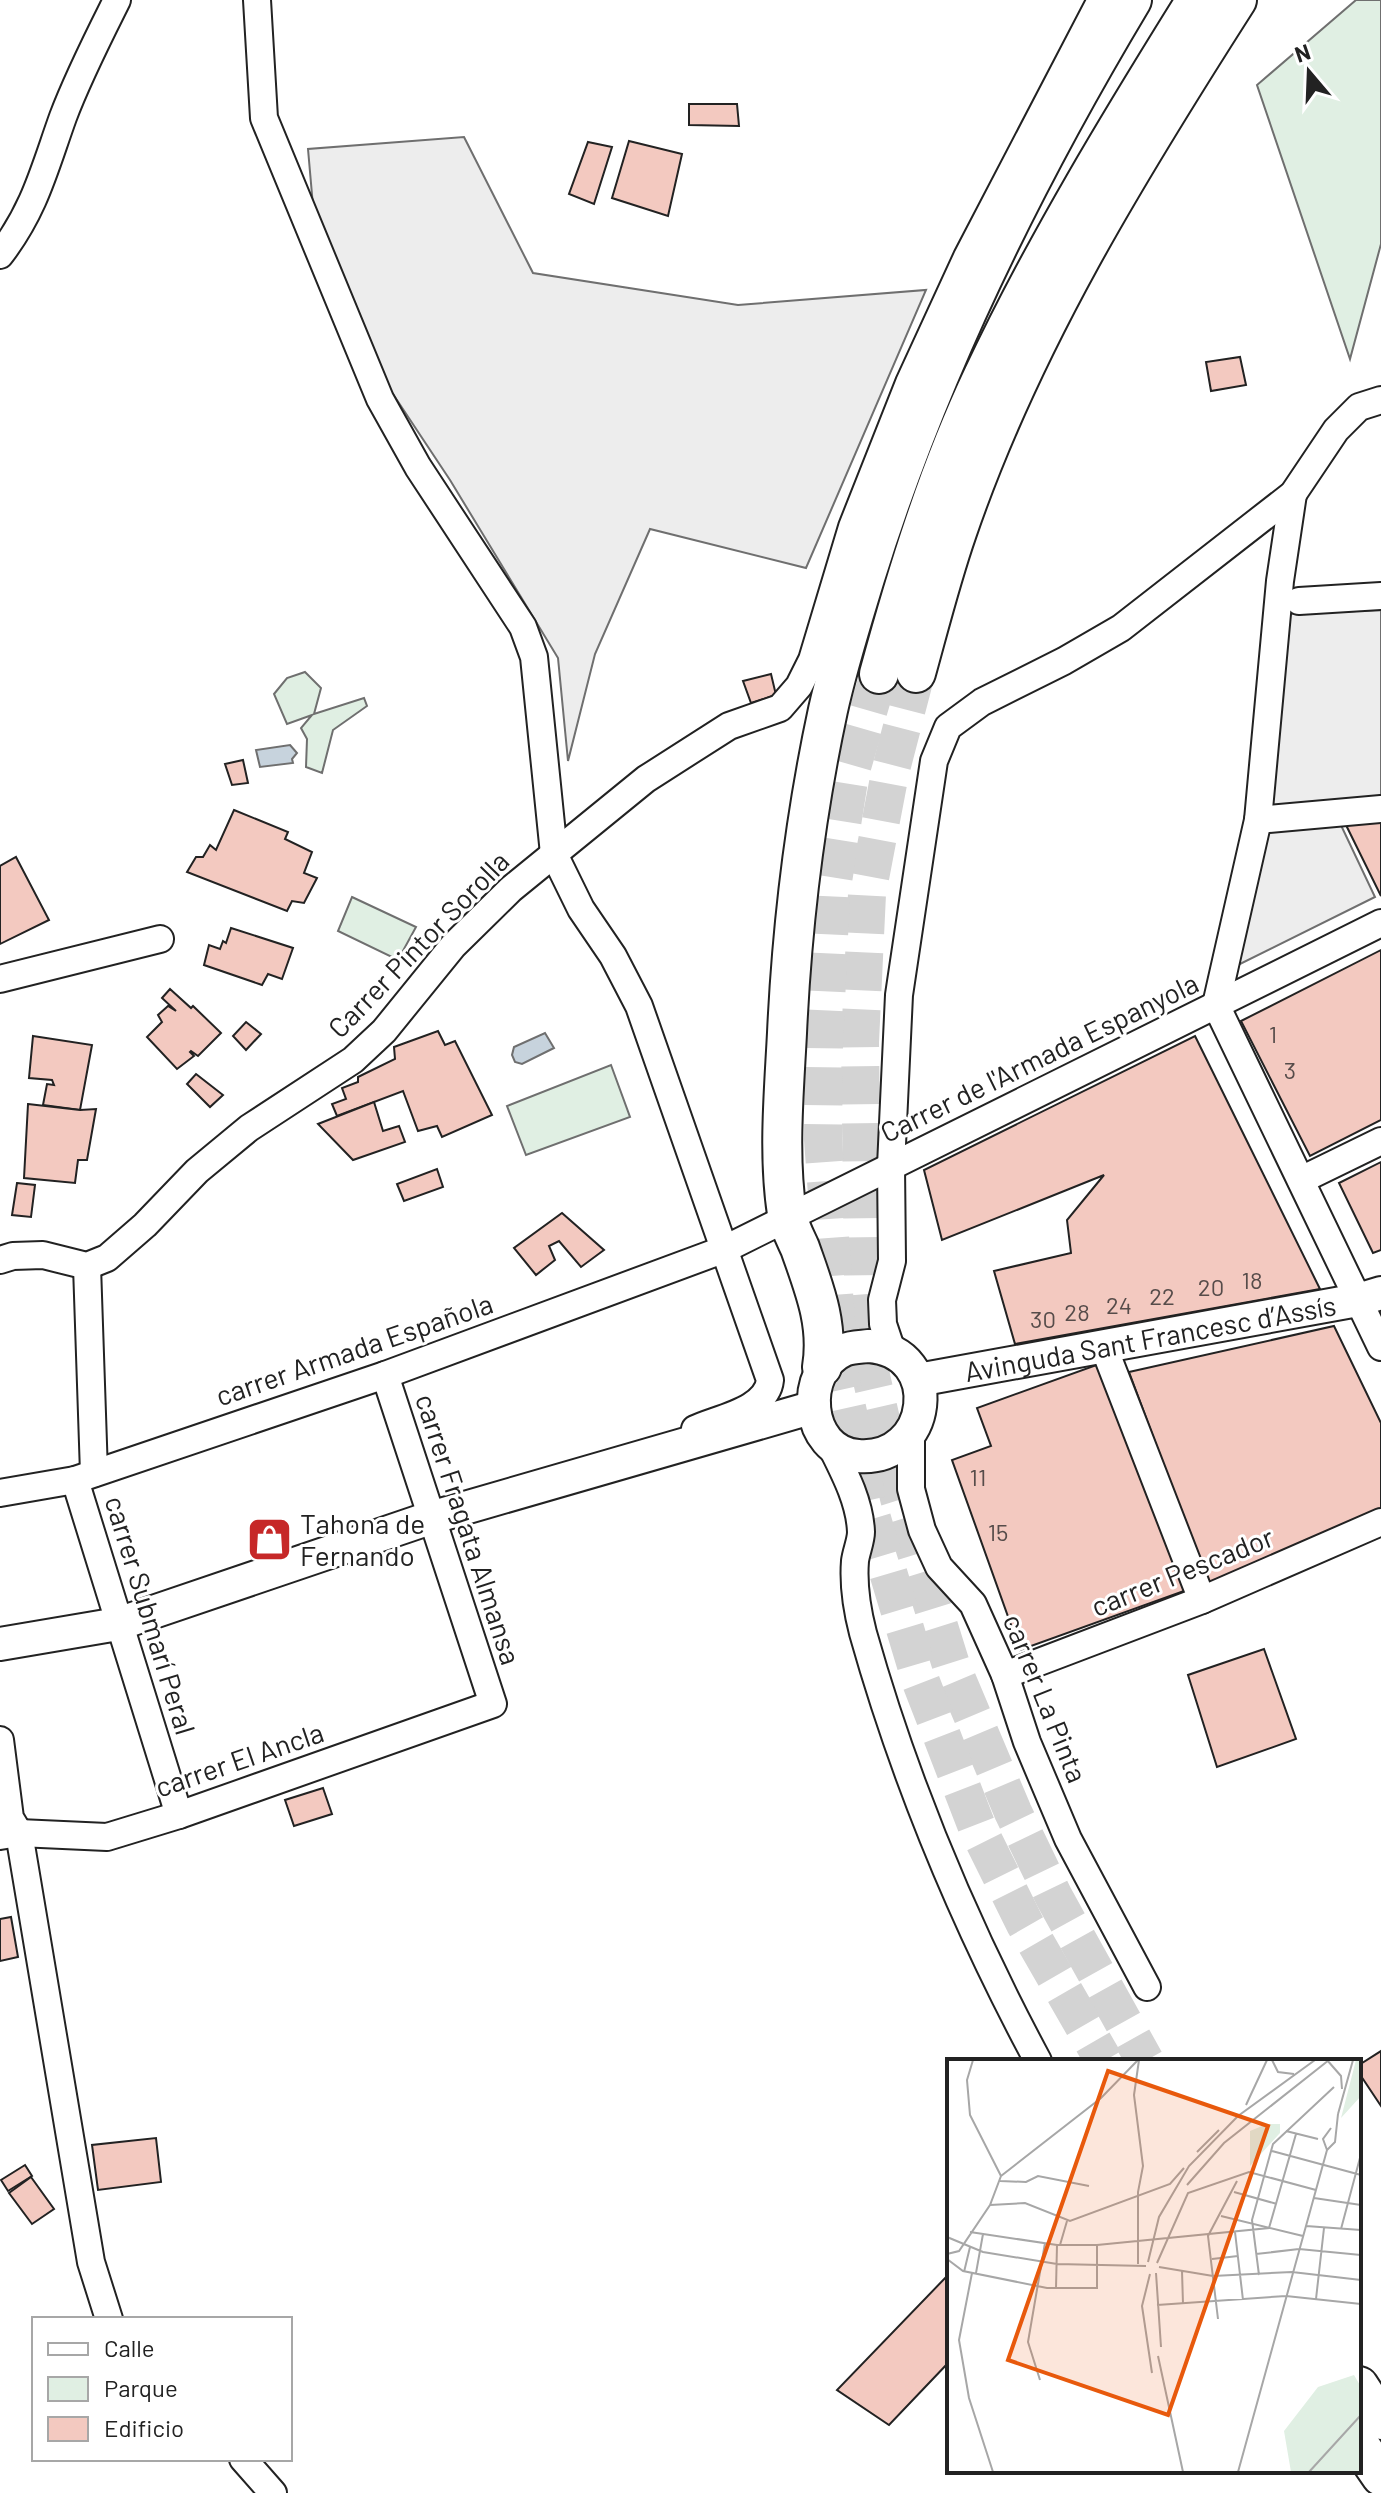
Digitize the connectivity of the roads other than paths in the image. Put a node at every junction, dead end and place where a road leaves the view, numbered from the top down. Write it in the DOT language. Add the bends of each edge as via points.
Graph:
graph roads {
  1 [pos="117,0"];
  2 [pos="257,0"];
  3 [pos="1101,0"];
  4 [pos="1132,0"];
  5 [pos="1196,0"];
  6 [pos="1237,0"];
  7 [pos="0,255"];
  8 [pos="1381,400"];
  9 [pos="1293,494"];
  10 [pos="1381,596"];
  11 [pos="1299,601"];
  12 [pos="1381,809"];
  13 [pos="1258,820"];
  14 [pos="554,854"];
  15 [pos="1381,923"];
  16 [pos="160,939"];
  17 [pos="0,979"];
  18 [pos="1216,1005"];
  19 [pos="1381,1141"];
  20 [pos="891,1166"];
  21 [pos="1301,1180"];
  22 [pos="788,1217"];
  23 [pos="725,1249"];
  24 [pos="0,1260"];
  25 [pos="87,1266"];
  26 [pos="1370,1296"];
  27 [pos="1103,1345"];
  28 [pos="1381,1347"];
  29 [pos="892,1351"];
  30 [pos="822,1367"];
  31 [pos="385,1375"];
  32 [pos="918,1380"];
  33 [pos="814,1407"];
  34 [pos="911,1431"];
  35 [pos="831,1446"];
  36 [pos="869,1456"];
  37 [pos="607,1466"];
  38 [pos="85,1477"];
  39 [pos="0,1493"];
  40 [pos="856,1505"];
  41 [pos="430,1518"];
  42 [pos="1381,1522"];
  43 [pos="1202,1600"];
  44 [pos="118,1624"];
  45 [pos="0,1644"];
  46 [pos="1005,1675"];
  47 [pos="493,1704"];
  48 [pos="0,1740"];
  49 [pos="179,1815"];
  50 [pos="10,1834"];
  51 [pos="1147,1987"];
  52 [pos="1037,2059"];
  53 [pos="108,2317"];
  54 [pos="1361,2389"];
  55 [pos="1381,2420"];
  56 [pos="1361,2447"];
  57 [pos="245,2461"];
  58 [pos="1381,2476"];
  59 [pos="273,2493"];
  1 -- 7 [label="street" via="64,116 37,194"];
  2 -- 14 [label="street" via="264,118 374,384 418,467 530,643"];
  3 -- 14 [label="street, Carrer Pintor Sorolla" via="981,229 909,383 852,527 799,686 780,708 729,726 646,779"];
  4 -- 22 [label="highway" via="980,285 888,508 845,644 797,885 785,1089"];
  5 -- 6 [label="highway" via="1054,237 983,377 931,501 897,673 1026,366 1088,244"];
  8 -- 9 [label="street" via="1359,407 1336,430"];
  9 -- 13 [label="street"];
  9 -- 20 [label="street" via="1121,628 982,702 948,727 934,761 899,995"];
  10 -- 11 [label="street"];
  12 -- 13 [label="street"];
  13 -- 18 [label="street"];
  14 -- 23 [label="street" via="639,1006"];
  14 -- 25 [label="street, Carrer Pintor Sorolla" via="453,946 384,1031 353,1060 249,1128 107,1258"];
  15 -- 18 [label="street, Carrer de l'Armada Espanyola"];
  16 -- 17 [label="street"];
  18 -- 20 [label="street, Carrer de l'Armada Espanyola"];
  18 -- 21 [label="street"];
  19 -- 21 [label="street"];
  20 -- 22 [label="street, Carrer de l'Armada Espanyola"];
  20 -- 29 [label="street" via="892,1261 882,1300"];
  21 -- 26 [label="street"];
  22 -- 23 [label="street, Carrer de l'Armada Espanyola"];
  22 -- 30 [label="highway" via="821,1308"];
  23 -- 31 [label="street, carrer Armada Española"];
  23 -- 37 [label="street" via="770,1380 765,1397"];
  24 -- 25 [label="street" via="43,1255"];
  25 -- 38 [label="street, carrer Submarí Peral"];
  26 -- 27 [label="main road, Avinguda Sant Francesc d’Assís"];
  26 -- 28 [label="street"];
  27 -- 32 [label="main road, Avinguda Sant Francesc d’Assís"];
  27 -- 43 [label="street"];
  29 -- 30 [label="main road" via="869,1346 845,1350"];
  29 -- 32 [label="main road" via="907,1361"];
  30 -- 33 [label="main road"];
  31 -- 38 [label="street, carrer Armada Española"];
  31 -- 41 [label="street, carrer Fragata Almansa"];
  32 -- 34 [label="main road" via="921,1409"];
  33 -- 35 [label="main road"];
  33 -- 37 [label="main road"];
  34 -- 36 [label="main road" via="900,1445"];
  34 -- 46 [label="street, carrer La Pinta" via="911,1489 922,1530 939,1567 973,1604"];
  35 -- 36 [label="main road" via="845,1454"];
  35 -- 40 [label="street"];
  36 -- 40 [label="street"];
  37 -- 41 [label="main road"];
  38 -- 39 [label="street, carrer Armada Española"];
  38 -- 44 [label="street, carrer Submarí Peral"];
  40 -- 52 [label="street" via="861,1533 855,1597 890,1725 965,1913"];
  41 -- 44 [label="main road"];
  41 -- 47 [label="street, carrer Fragata Almansa"];
  42 -- 43 [label="street, carrer Pescador"];
  43 -- 46 [label="street, carrer Pescador"];
  44 -- 45 [label="main road"];
  44 -- 49 [label="street, carrer Submarí Peral"];
  46 -- 51 [label="street, carrer La Pinta" via="1068,1839"];
  47 -- 49 [label="street, carrer El Ancla"];
  48 -- 50 [label="street"];
  49 -- 50 [label="street, carrer El Ancla" via="107,1837"];
  50 -- 53 [label="street" via="91,2262"];
  54 -- 55 [label="highway"];
  56 -- 58 [label="highway"];
  57 -- 59 [label="street"];
}
